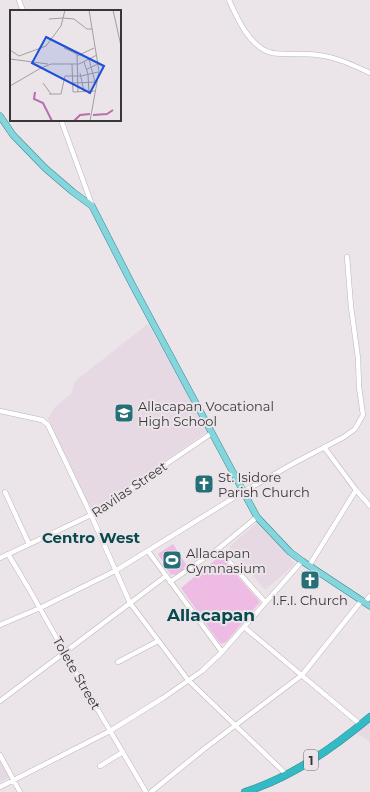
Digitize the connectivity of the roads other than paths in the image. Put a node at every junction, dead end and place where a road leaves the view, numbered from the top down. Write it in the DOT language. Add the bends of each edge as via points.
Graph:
graph roads {
  1 [pos="19,0"];
  2 [pos="229,0"];
  3 [pos="23,10"];
  4 [pos="370,73"];
  5 [pos="0,116"];
  6 [pos="61,121"];
  7 [pos="92,206"];
  8 [pos="347,257"];
  9 [pos="0,411"];
  10 [pos="212,433"];
  11 [pos="324,447"];
  12 [pos="356,490"];
  13 [pos="5,492"];
  14 [pos="243,492"];
  15 [pos="370,506"];
  16 [pos="91,515"];
  17 [pos="257,516"];
  18 [pos="29,544"];
  19 [pos="218,549"];
  20 [pos="148,551"];
  21 [pos="8,554"];
  22 [pos="0,558"];
  23 [pos="302,561"];
  24 [pos="309,566"];
  25 [pos="115,571"];
  26 [pos="166,576"];
  27 [pos="170,582"];
  28 [pos="370,596"];
  29 [pos="265,602"];
  30 [pos="130,603"];
  31 [pos="366,603"];
  32 [pos="40,608"];
  33 [pos="0,625"];
  34 [pos="244,627"];
  35 [pos="158,641"];
  36 [pos="222,652"];
  37 [pos="64,653"];
  38 [pos="118,662"];
  39 [pos="302,675"];
  40 [pos="188,680"];
  41 [pos="0,701"];
  42 [pos="370,717"];
  43 [pos="361,725"];
  44 [pos="235,726"];
  45 [pos="110,731"];
  46 [pos="123,752"];
  47 [pos="0,755"];
  48 [pos="100,766"];
  49 [pos="287,775"];
  50 [pos="14,781"];
  51 [pos="0,787"];
  52 [pos="264,789"];
  53 [pos="20,792"];
  54 [pos="146,792"];
  55 [pos="151,792"];
  56 [pos="245,792"];
  1 -- 3 [label="street"];
  2 -- 4 [label="street" via="238,20 251,38 267,51 332,57"];
  5 -- 7 [label="main road" via="13,135 45,168"];
  6 -- 7 [label="street"];
  7 -- 10 [label="main road"];
  8 -- 11 [label="street" via="363,415 350,434"];
  9 -- 16 [label="street" via="42,420 48,424"];
  10 -- 14 [label="main road"];
  10 -- 16 [label="street, Ravilas Street"];
  11 -- 12 [label="street"];
  11 -- 14 [label="street"];
  12 -- 15 [label="street"];
  12 -- 24 [label="street"];
  13 -- 18 [label="street"];
  14 -- 17 [label="main road"];
  14 -- 20 [label="street"];
  16 -- 18 [label="street, Ravilas Street"];
  16 -- 25 [label="street"];
  17 -- 19 [label="street"];
  17 -- 23 [label="main road" via="286,548"];
  18 -- 21 [label="street, Ravilas Street"];
  19 -- 27 [label="street"];
  19 -- 29 [label="street"];
  20 -- 25 [label="street"];
  20 -- 26 [label="street"];
  21 -- 22 [label="street, Ravilas Street"];
  21 -- 32 [label="street, Tolete Street"];
  23 -- 24 [label="main road"];
  23 -- 29 [label="street"];
  24 -- 31 [label="main road"];
  25 -- 30 [label="street"];
  25 -- 32 [label="street"];
  26 -- 27 [label="street"];
  26 -- 30 [label="street"];
  27 -- 36 [label="street"];
  28 -- 31 [label="street"];
  29 -- 34 [label="street"];
  30 -- 35 [label="street"];
  30 -- 37 [label="street"];
  31 -- 39 [label="street"];
  32 -- 33 [label="street"];
  32 -- 37 [label="street, Tolete Street"];
  34 -- 36 [label="street"];
  34 -- 39 [label="street"];
  35 -- 38 [label="street"];
  35 -- 40 [label="street"];
  36 -- 40 [label="street"];
  37 -- 41 [label="street"];
  37 -- 45 [label="street, Tolete Street"];
  39 -- 43 [label="street"];
  39 -- 44 [label="street"];
  40 -- 44 [label="street"];
  40 -- 45 [label="street"];
  42 -- 43 [label="highway, 1"];
  43 -- 49 [label="highway, 1"];
  44 -- 49 [label="street"];
  44 -- 55 [label="street"];
  45 -- 46 [label="street, Tolete Street"];
  45 -- 50 [label="street"];
  46 -- 48 [label="street"];
  46 -- 54 [label="street, Tolete Street"];
  47 -- 50 [label="street"];
  49 -- 52 [label="highway, 1"];
  50 -- 51 [label="street"];
  50 -- 53 [label="street"];
  52 -- 56 [label="highway, 1"];
}
